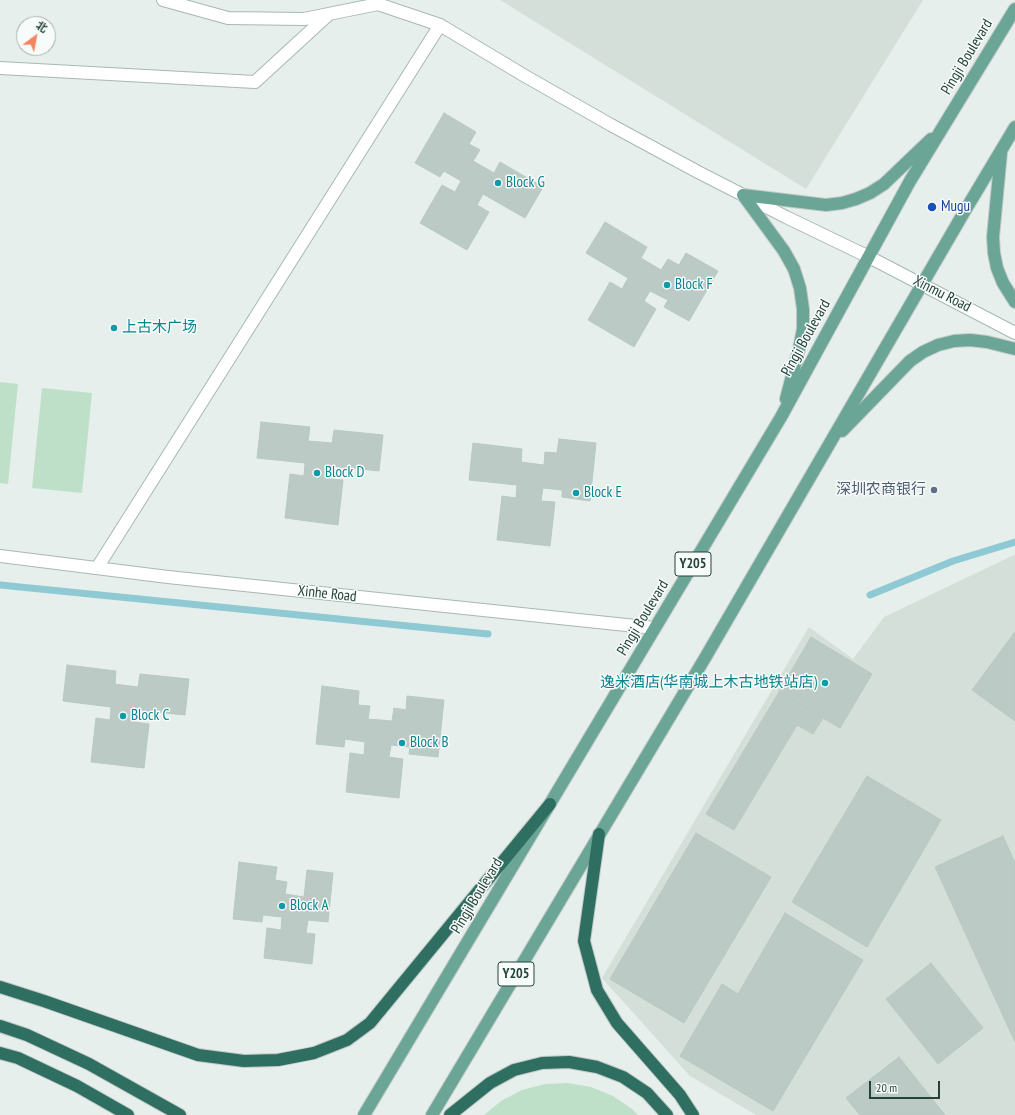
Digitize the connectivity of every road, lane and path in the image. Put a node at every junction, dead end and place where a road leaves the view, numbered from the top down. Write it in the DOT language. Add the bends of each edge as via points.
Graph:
graph roads {
  1 [pos="163,0"];
  2 [pos="375,2"];
  3 [pos="1015,8"];
  4 [pos="329,14"];
  5 [pos="440,25"];
  6 [pos="0,68"];
  7 [pos="1015,127"];
  8 [pos="942,129"];
  9 [pos="1001,150"];
  10 [pos="743,195"];
  11 [pos="869,257"];
  12 [pos="922,284"];
  13 [pos="1015,302"];
  14 [pos="1015,332"];
  15 [pos="1015,349"];
  16 [pos="781,417"];
  17 [pos="829,444"];
  18 [pos="0,556"];
  19 [pos="97,568"];
  20 [pos="655,628"];
  21 [pos="550,804"];
  22 [pos="600,834"];
  23 [pos="0,987"];
  24 [pos="0,1026"];
  25 [pos="0,1053"];
  26 [pos="128,1115"];
  27 [pos="180,1115"];
  28 [pos="364,1115"];
  29 [pos="432,1115"];
  30 [pos="450,1115"];
  31 [pos="667,1115"];
  32 [pos="693,1115"];
  1 -- 4 [label="street" via="228,18 304,19"];
  2 -- 4 [label="street"];
  2 -- 5 [label="street, Xinmu Road"];
  3 -- 8 [label="main road, Pingji Boulevard / Y205"];
  4 -- 6 [label="street" via="255,82"];
  5 -- 10 [label="street, Xinmu Road" via="611,125"];
  5 -- 19 [label="street"];
  7 -- 9 [label="main road, Y205"];
  8 -- 10 [label="main road" via="884,184 856,199 826,205"];
  8 -- 11 [label="main road, Pingji Boulevard / Y205" via="910,181"];
  9 -- 12 [label="main road, Y205"];
  9 -- 13 [label="main road" via="993,237 994,253 1003,283"];
  10 -- 11 [label="street, Xinmu Road"];
  10 -- 16 [label="main road" via="784,251 794,269 800,288 803,329"];
  11 -- 12 [label="street, Xinmu Road"];
  11 -- 16 [label="main road, Pingji Boulevard / Y205"];
  12 -- 14 [label="street, Xinmu Road"];
  12 -- 17 [label="main road, Y205"];
  15 -- 17 [label="main road" via="970,340 954,341 923,352 910,361"];
  16 -- 20 [label="main road, Pingji Boulevard / Y205"];
  17 -- 22 [label="main road, Y205"];
  18 -- 19 [label="street, Xinhe Road"];
  19 -- 20 [label="street, Xinhe Road"];
  20 -- 21 [label="main road, Pingji Boulevard / Y205"];
  21 -- 23 [label="highway" via="370,1023 347,1040 314,1053 278,1060 244,1061 198,1055"];
  21 -- 28 [label="main road, Pingji Boulevard / Y205"];
  22 -- 29 [label="main road, Y205"];
  22 -- 32 [label="highway" via="584,942 597,990 617,1023 680,1095"];
  24 -- 27 [label="highway" via="27,1035 89,1064"];
  25 -- 26 [label="highway" via="18,1058 77,1086"];
  30 -- 31 [label="highway" via="490,1083 514,1070 542,1063 569,1062 597,1067 623,1077 646,1093"];
}
